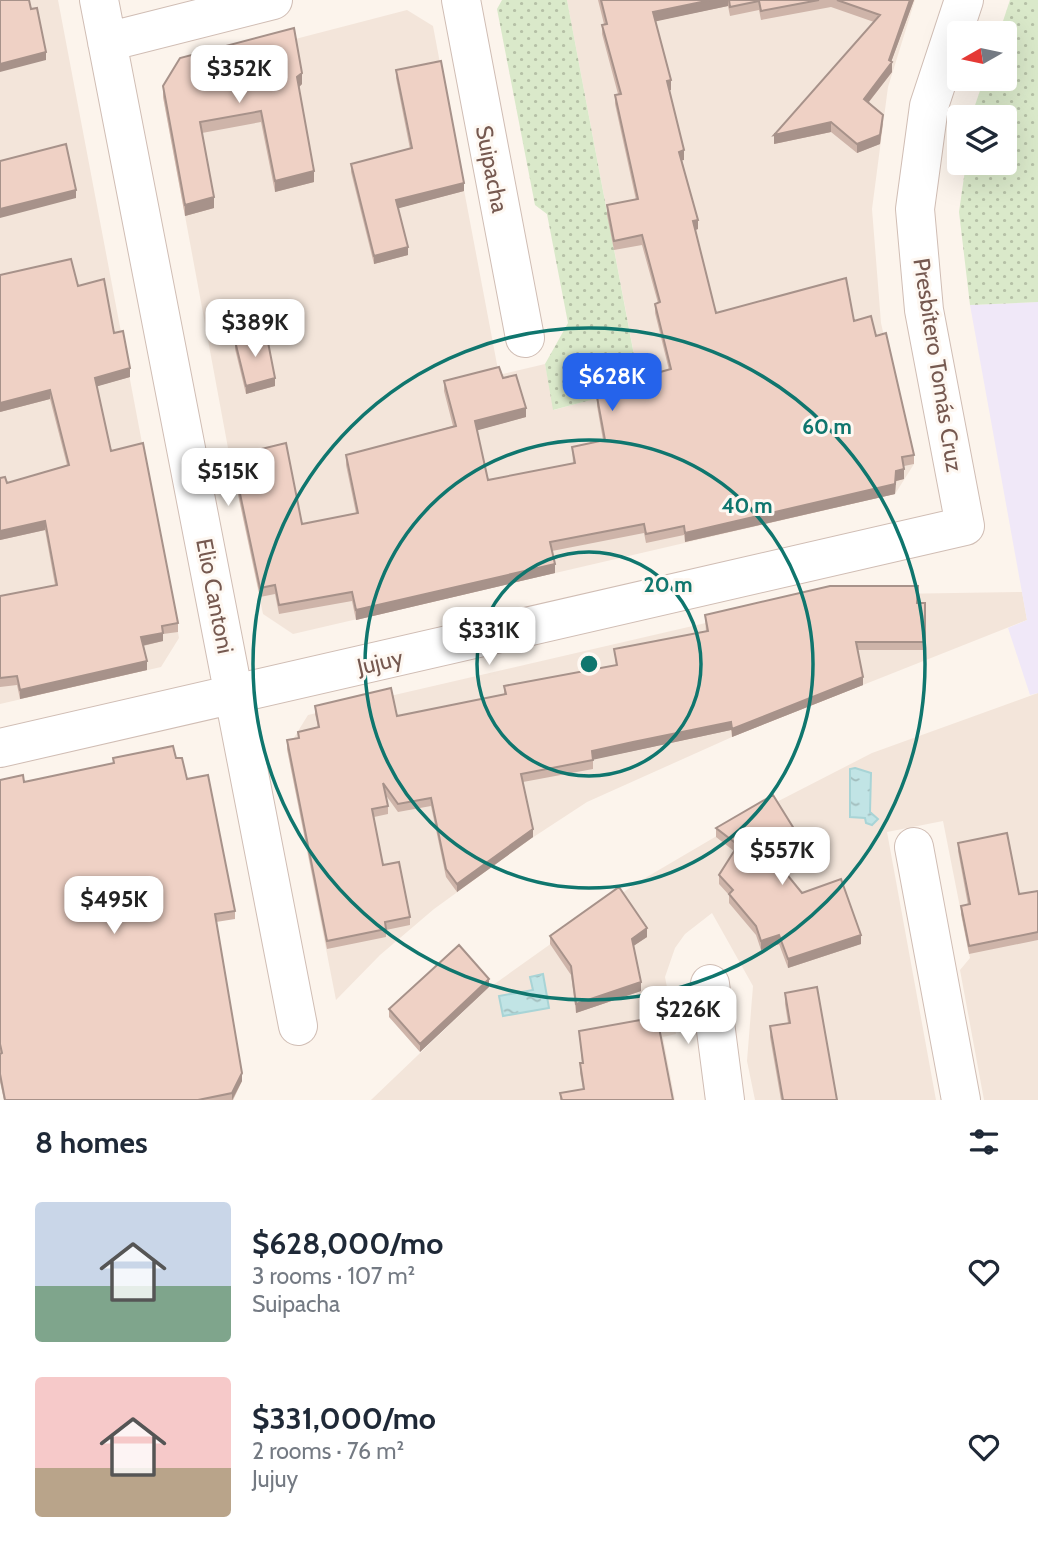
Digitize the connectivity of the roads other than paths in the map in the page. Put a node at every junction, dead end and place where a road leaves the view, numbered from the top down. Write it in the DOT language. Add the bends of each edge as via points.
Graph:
graph roads {
  1 [pos="99,0"];
  2 [pos="273,0"];
  3 [pos="461,0"];
  4 [pos="964,0"];
  5 [pos="107,42"];
  6 [pos="525,338"];
  7 [pos="965,526"];
  8 [pos="234,695"];
  9 [pos="0,748"];
  10 [pos="914,848"];
  11 [pos="710,984"];
  12 [pos="298,1026"];
  13 [pos="725,1100"];
  14 [pos="961,1100"];
  1 -- 5 [label="street, Elio Cantoni"];
  2 -- 5 [label="street"];
  3 -- 6 [label="street, Suipacha"];
  4 -- 7 [label="street, Presbítero Tomás Cruz" via="929,106 915,209 924,310"];
  5 -- 8 [label="street, Elio Cantoni"];
  7 -- 8 [label="street, Jujuy"];
  8 -- 9 [label="street, Jujuy"];
  8 -- 12 [label="street, Elio Cantoni"];
  10 -- 14 [label="street"];
  11 -- 13 [label="street"];
}
